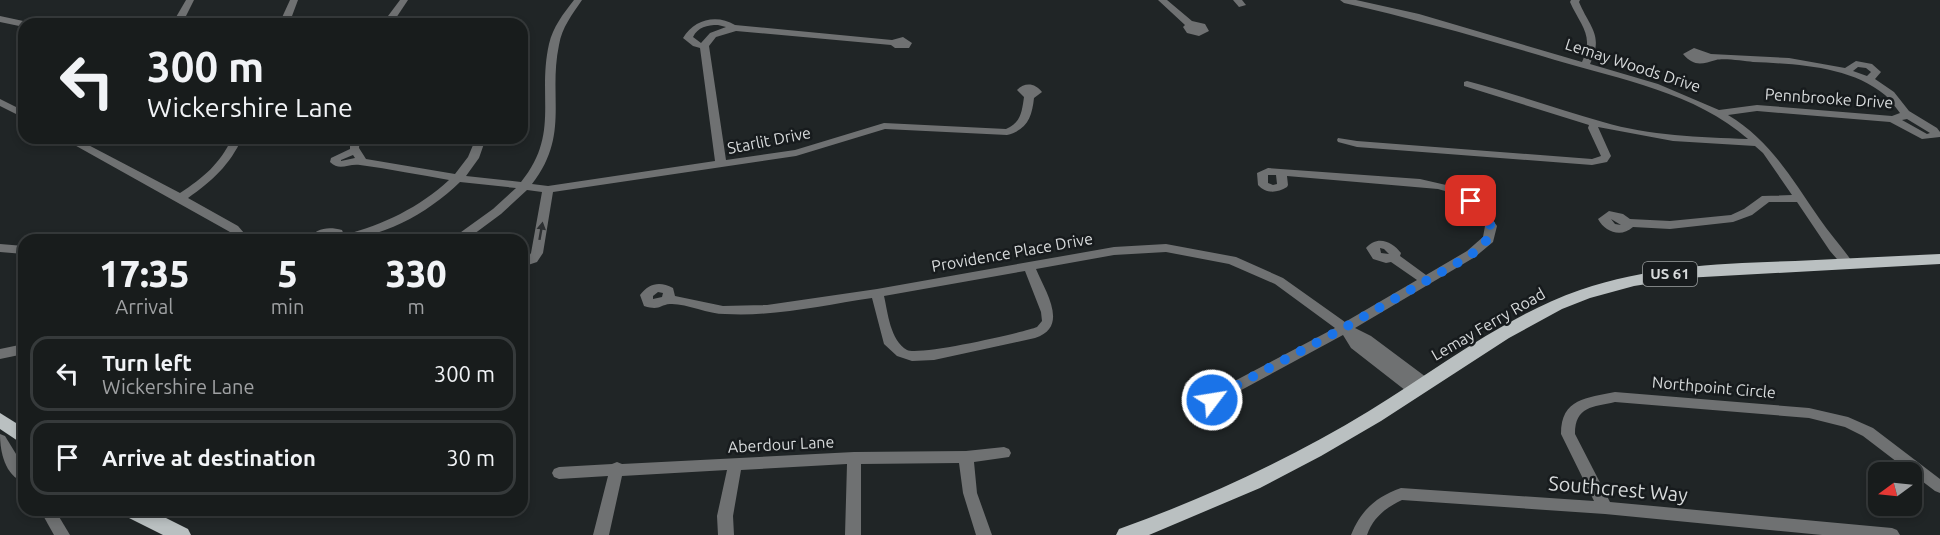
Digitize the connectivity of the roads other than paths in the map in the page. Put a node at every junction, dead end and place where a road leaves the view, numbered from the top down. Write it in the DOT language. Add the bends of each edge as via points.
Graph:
graph roads {
  1 [pos="190,0"];
  2 [pos="294,0"];
  3 [pos="404,0"];
  4 [pos="578,0"];
  5 [pos="1162,0"];
  6 [pos="1344,0"];
  7 [pos="1572,1"];
  8 [pos="1381,5"];
  9 [pos="180,18"];
  10 [pos="286,18"];
  11 [pos="391,18"];
  12 [pos="0,19"];
  13 [pos="18,23"];
  14 [pos="1191,25"];
  15 [pos="734,28"];
  16 [pos="894,43"];
  17 [pos="704,46"];
  18 [pos="1710,57"];
  19 [pos="1585,65"];
  20 [pos="1467,84"];
  21 [pos="1029,95"];
  22 [pos="0,102"];
  23 [pos="18,112"];
  24 [pos="1719,113"];
  25 [pos="1905,113"];
  26 [pos="1892,119"];
  27 [pos="1594,123"];
  28 [pos="1342,140"];
  29 [pos="1759,143"];
  30 [pos="78,144"];
  31 [pos="235,144"];
  32 [pos="356,144"];
  33 [pos="480,144"];
  34 [pos="721,165"];
  35 [pos="1281,172"];
  36 [pos="458,178"];
  37 [pos="522,187"];
  38 [pos="548,189"];
  39 [pos="1459,194"];
  40 [pos="180,198"];
  41 [pos="1800,199"];
  42 [pos="1475,204"];
  43 [pos="1627,223"];
  44 [pos="238,234"];
  45 [pos="322,234"];
  46 [pos="338,234"];
  47 [pos="360,234"];
  48 [pos="464,234"];
  49 [pos="0,248"];
  50 [pos="18,250"];
  51 [pos="1393,257"];
  52 [pos="1940,259"];
  53 [pos="530,261"];
  54 [pos="1847,263"];
  55 [pos="1029,266"];
  56 [pos="1425,280"];
  57 [pos="877,293"];
  58 [pos="668,299"];
  59 [pos="1344,328"];
  60 [pos="18,350"];
  61 [pos="0,354"];
  62 [pos="1420,387"];
  63 [pos="1215,389"];
  64 [pos="0,420"];
  65 [pos="18,434"];
  66 [pos="0,440"];
  67 [pos="1004,453"];
  68 [pos="966,457"];
  69 [pos="854,458"];
  70 [pos="734,465"];
  71 [pos="617,468"];
  72 [pos="18,470"];
  73 [pos="559,472"];
  74 [pos="1940,487"];
  75 [pos="1605,508"];
  76 [pos="51,516"];
  77 [pos="144,516"];
  78 [pos="62,535"];
  79 [pos="181,535"];
  80 [pos="601,535"];
  81 [pos="726,535"];
  82 [pos="853,535"];
  83 [pos="984,535"];
  84 [pos="1126,535"];
  85 [pos="1359,535"];
  86 [pos="1892,535"];
  1 -- 9 [label="street"];
  2 -- 10 [label="street"];
  3 -- 11 [label="street"];
  4 -- 37 [label="street" via="555,38 548,144"];
  5 -- 14 [label="street"];
  6 -- 8 [label="street, Lemay Woods Drive"];
  7 -- 19 [label="street" via="1592,33 1593,51"];
  8 -- 19 [label="street, Lemay Woods Drive"];
  12 -- 13 [label="street"];
  15 -- 16 [label="street"];
  15 -- 17 [label="street" via="716,32"];
  15 -- 17 [label="street" via="723,23 698,25 688,38"];
  17 -- 34 [label="street"];
  18 -- 25 [label="street, Pennbrooke Drive" via="1800,63 1846,72 1869,80 1892,97"];
  19 -- 24 [label="street, Lemay Woods Drive" via="1669,90"];
  20 -- 27 [label="street"];
  21 -- 34 [label="street, Starlit Drive" via="1026,118 1013,130 884,126 796,153"];
  22 -- 23 [label="street"];
  24 -- 26 [label="street, Pennbrooke Drive" via="1757,108"];
  24 -- 29 [label="street, Lemay Woods Drive"];
  25 -- 26 [label="street, Pennbrooke Drive"];
  25 -- 26 [label="street" via="1937,135 1926,138"];
  27 -- 28 [label="street" via="1606,156 1600,162"];
  27 -- 29 [label="street" via="1660,136"];
  29 -- 41 [label="street, Lemay Woods Drive"];
  30 -- 40 [label="street"];
  31 -- 40 [label="street" via="216,173"];
  32 -- 36 [label="street, Starlit Drive" via="358,155"];
  33 -- 36 [label="street"];
  34 -- 38 [label="street, Starlit Drive"];
  35 -- 39 [label="street" via="1433,185"];
  36 -- 37 [label="street, Starlit Drive"];
  36 -- 47 [label="street" via="434,198 380,228"];
  37 -- 38 [label="street, Starlit Drive"];
  37 -- 48 [label="street"];
  53 -- 38 [label="street, one-way" via="537,253"];
  39 -- 42 [label="street"];
  39 -- 42 [label="street" via="1475,186 1488,191 1490,197"];
  40 -- 44 [label="street"];
  41 -- 43 [label="street" via="1766,198 1733,218 1670,225"];
  41 -- 54 [label="street, Lemay Woods Drive"];
  42 -- 56 [label="street" via="1491,226 1489,238 1471,255"];
  45 -- 46 [label="street"];
  49 -- 50 [label="street"];
  51 -- 56 [label="street"];
  52 -- 54 [label="main road, Lemay Ferry Road / US 61"];
  54 -- 62 [label="main road, Lemay Ferry Road / US 61" via="1701,271 1609,287 1531,318"];
  55 -- 57 [label="street, Providence Place Drive"];
  55 -- 57 [label="street" via="1047,312 1048,321 1042,330 934,355 902,353 889,340"];
  55 -- 59 [label="street, Providence Place Drive" via="1114,251 1166,248 1232,260 1279,281"];
  56 -- 59 [label="street"];
  57 -- 58 [label="street, Providence Place Drive" via="743,311 704,308"];
  59 -- 62 [label="street, Providence Place Drive" via="1356,345"];
  59 -- 63 [label="street" via="1228,390"];
  60 -- 61 [label="street"];
  62 -- 84 [label="main road, Lemay Ferry Road / US 61" via="1253,484"];
  64 -- 65 [label="main road"];
  66 -- 72 [label="street"];
  67 -- 68 [label="street, Aberdour Lane"];
  68 -- 69 [label="street, Aberdour Lane"];
  68 -- 83 [label="street" via="970,493"];
  69 -- 70 [label="street, Aberdour Lane"];
  69 -- 82 [label="street"];
  70 -- 71 [label="street, Aberdour Lane"];
  70 -- 81 [label="street" via="725,516"];
  71 -- 73 [label="street, Aberdour Lane"];
  71 -- 80 [label="street"];
  74 -- 75 [label="street, Northpoint Circle" via="1882,441 1848,422 1809,413 1615,397 1582,404 1568,424 1568,434"];
  75 -- 85 [label="street, Southcrest Way" via="1401,494 1384,500 1373,510"];
  75 -- 86 [label="street, Southcrest Way"];
  76 -- 78 [label="street"];
  77 -- 79 [label="main road"];
}
